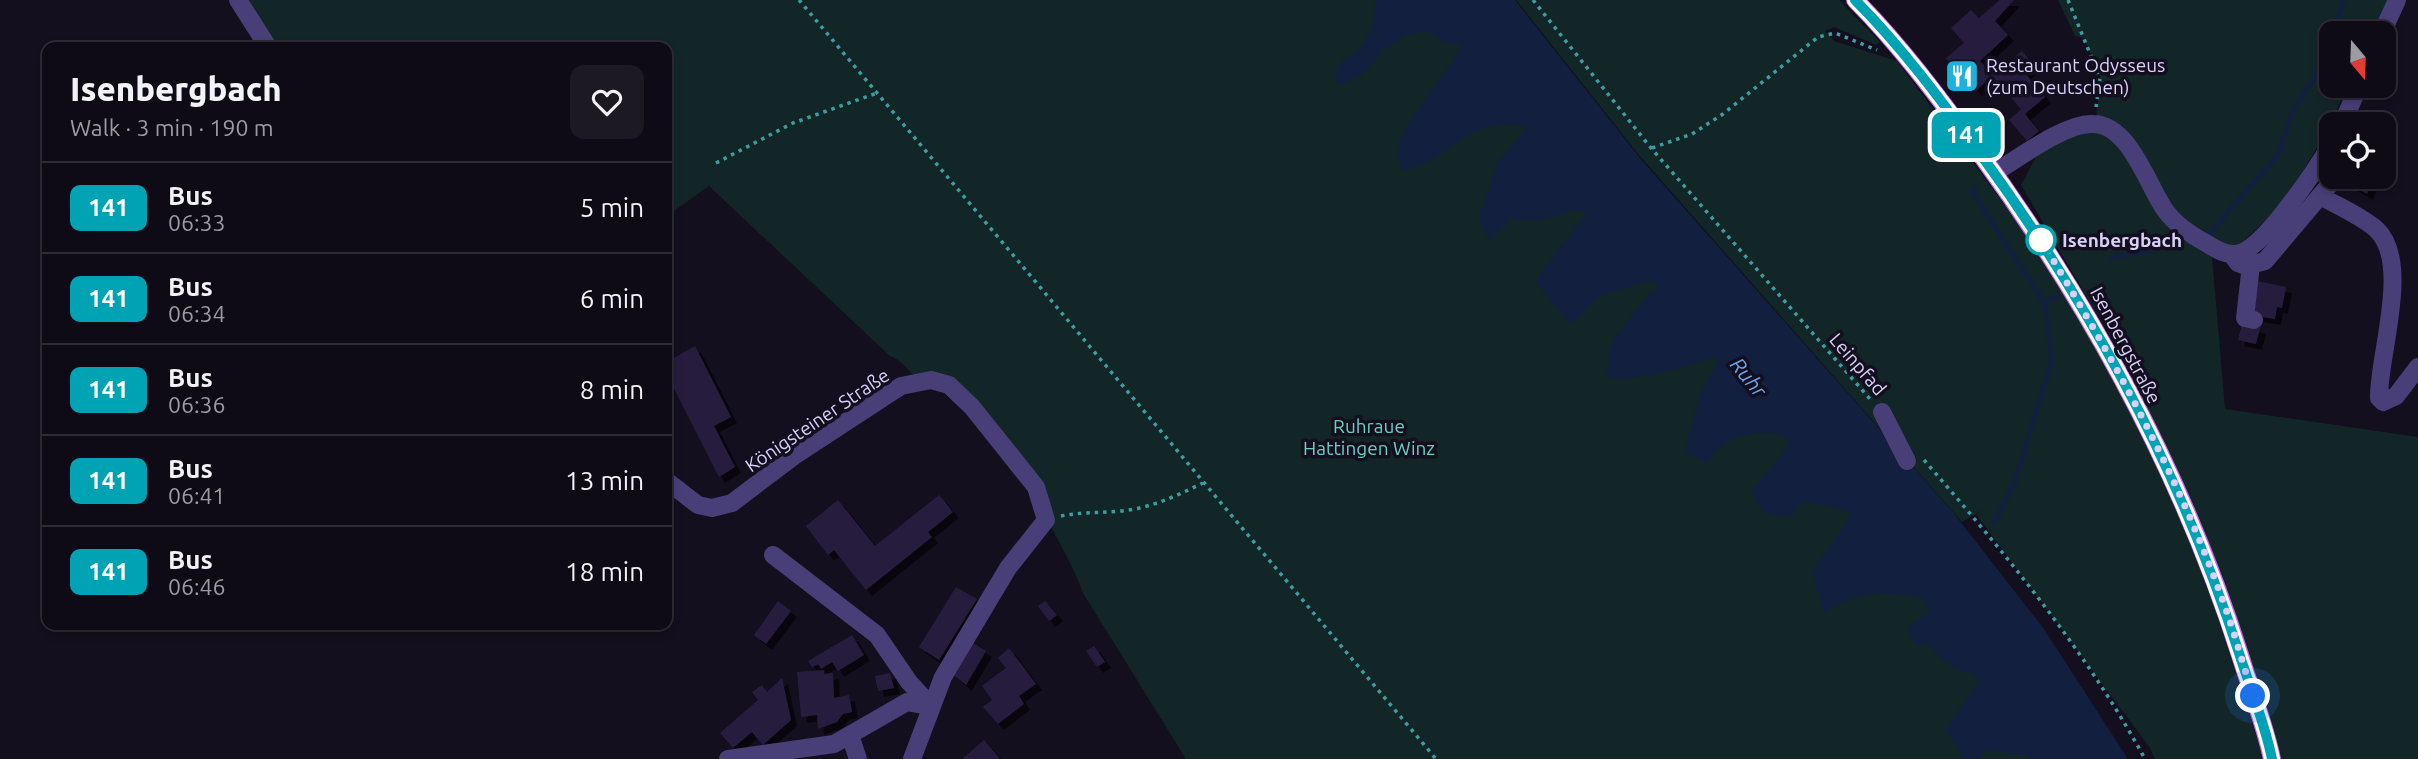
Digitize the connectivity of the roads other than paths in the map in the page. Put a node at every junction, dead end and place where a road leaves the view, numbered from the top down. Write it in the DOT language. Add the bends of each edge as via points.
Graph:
graph roads {
  1 [pos="238,0"];
  2 [pos="1855,0"];
  3 [pos="2397,0"];
  4 [pos="2387,21"];
  5 [pos="265,42"];
  6 [pos="2319,163"];
  7 [pos="1994,173"];
  8 [pos="2325,189"];
  9 [pos="2320,195"];
  10 [pos="2232,255"];
  11 [pos="2251,265"];
  12 [pos="2254,320"];
  13 [pos="2418,367"];
  14 [pos="1882,412"];
  15 [pos="1913,457"];
  16 [pos="672,485"];
  17 [pos="773,555"];
  18 [pos="931,706"];
  19 [pos="849,735"];
  20 [pos="729,759"];
  21 [pos="858,759"];
  22 [pos="912,759"];
  23 [pos="2272,759"];
  1 -- 5 [label="street"];
  2 -- 7 [label="main road, Isenbergstraße" via="1942,102"];
  3 -- 4 [label="street"];
  6 -- 10 [label="street" via="2263,234 2248,249"];
  7 -- 10 [label="street" via="2073,128 2094,124 2110,129 2123,139 2166,211 2209,246"];
  7 -- 23 [label="main road, Isenbergstraße" via="2077,298 2155,442 2219,589"];
  8 -- 9 [label="street"];
  9 -- 11 [label="street" via="2265,261"];
  9 -- 13 [label="street" via="2378,230 2391,260 2393,292 2379,398 2383,402 2396,396"];
  10 -- 11 [label="street" via="2238,263"];
  11 -- 12 [label="street" via="2245,318"];
  14 -- 15 [label="street"];
  16 -- 18 [label="street, Königsteiner Straße" via="698,505 722,506 741,498 794,456 901,386 931,380 957,391 1036,487 1046,520 1008,568 943,677"];
  17 -- 18 [label="street" via="877,635"];
  18 -- 19 [label="street" via="906,702"];
  18 -- 22 [label="street, Königsteiner Straße"];
  19 -- 20 [label="street" via="834,744"];
  19 -- 21 [label="street"];
}
